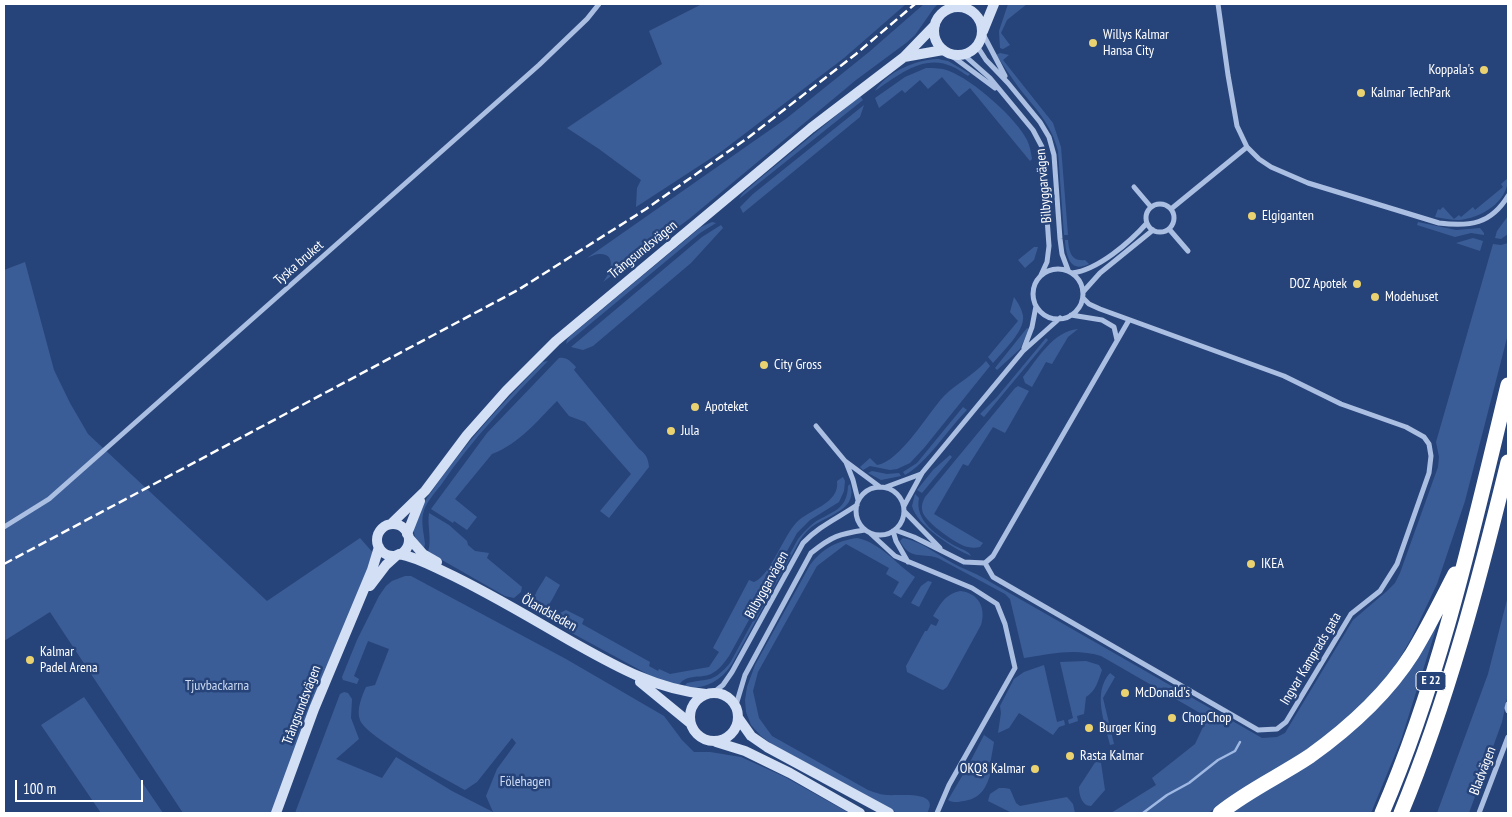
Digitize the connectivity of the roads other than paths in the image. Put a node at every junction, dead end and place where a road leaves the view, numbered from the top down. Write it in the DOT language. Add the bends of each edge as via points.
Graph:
graph roads {
  1 [pos="599,4"];
  2 [pos="994,4"];
  3 [pos="1218,4"];
  4 [pos="961,5"];
  5 [pos="934,25"];
  6 [pos="983,32"];
  7 [pos="977,46"];
  8 [pos="945,51"];
  9 [pos="964,54"];
  10 [pos="904,57"];
  11 [pos="1008,82"];
  12 [pos="999,91"];
  13 [pos="1247,147"];
  14 [pos="1134,187"];
  15 [pos="1508,196"];
  16 [pos="1151,207"];
  17 [pos="1171,209"];
  18 [pos="1147,223"];
  19 [pos="1169,229"];
  20 [pos="1153,230"];
  21 [pos="1188,251"];
  22 [pos="1070,272"];
  23 [pos="1042,275"];
  24 [pos="1083,295"];
  25 [pos="1036,306"];
  26 [pos="1070,315"];
  27 [pos="1060,318"];
  28 [pos="1129,320"];
  29 [pos="1117,340"];
  30 [pos="1024,351"];
  31 [pos="1508,385"];
  32 [pos="816,426"];
  33 [pos="845,461"];
  34 [pos="1508,462"];
  35 [pos="922,473"];
  36 [pos="883,487"];
  37 [pos="425,491"];
  38 [pos="857,503"];
  39 [pos="904,508"];
  40 [pos="391,524"];
  41 [pos="4,527"];
  42 [pos="867,531"];
  43 [pos="894,531"];
  44 [pos="408,536"];
  45 [pos="1470,546"];
  46 [pos="378,547"];
  47 [pos="942,550"];
  48 [pos="398,555"];
  49 [pos="908,563"];
  50 [pos="985,563"];
  51 [pos="460,579"];
  52 [pos="356,607"];
  53 [pos="625,671"];
  54 [pos="710,693"];
  55 [pos="1508,704"];
  56 [pos="736,705"];
  57 [pos="1508,711"];
  58 [pos="690,718"];
  59 [pos="739,719"];
  60 [pos="1508,737"];
  61 [pos="716,742"];
  62 [pos="276,813"];
  63 [pos="860,813"];
  64 [pos="889,813"];
  65 [pos="937,813"];
  66 [pos="1220,813"];
  67 [pos="1382,813"];
  68 [pos="1402,813"];
  69 [pos="1479,813"];
  1 -- 41 [label="street, Tyska bruket" via="538,65 49,499"];
  2 -- 6 [label="main road"];
  3 -- 13 [label="street" via="1237,126"];
  4 -- 5 [label="main road" via="943,11"];
  4 -- 6 [label="main road" via="978,16"];
  5 -- 8 [label="main road" via="934,36"];
  5 -- 10 [label="main road, Trångsundsvägen"];
  6 -- 7 [label="main road"];
  6 -- 11 [label="street, Bilbyggarvägen"];
  7 -- 9 [label="main road"];
  7 -- 11 [label="street, Bilbyggarvägen"];
  8 -- 9 [label="main road"];
  8 -- 10 [label="main road, Trångsundsvägen"];
  8 -- 12 [label="street, Bilbyggarvägen"];
  9 -- 12 [label="street, Bilbyggarvägen" via="980,67"];
  10 -- 37 [label="main road, Trångsundsvägen" via="811,128 556,341 467,435"];
  11 -- 22 [label="street, Bilbyggarvägen" via="1049,137 1054,155 1062,254"];
  12 -- 23 [label="street, Bilbyggarvägen" via="1042,147 1049,246"];
  13 -- 15 [label="street" via="1272,167 1308,183 1439,224 1461,226 1483,221 1502,206"];
  13 -- 17 [label="street"];
  14 -- 16 [label="street"];
  16 -- 17 [label="street" via="1164,204"];
  16 -- 18 [label="street" via="1146,215"];
  17 -- 19 [label="street" via="1174,217"];
  18 -- 20 [label="street"];
  18 -- 22 [label="street" via="1094,266 1082,272"];
  19 -- 20 [label="street"];
  19 -- 21 [label="street"];
  20 -- 24 [label="street" via="1100,273"];
  22 -- 23 [label="street" via="1057,269"];
  22 -- 24 [label="street" via="1080,281"];
  23 -- 25 [label="street" via="1034,289"];
  24 -- 26 [label="street" via="1078,308"];
  24 -- 28 [label="street, Ingvar Kamprads gata" via="1089,304"];
  25 -- 27 [label="street" via="1044,314"];
  25 -- 30 [label="street, Bilbyggarvägen"];
  26 -- 27 [label="street"];
  26 -- 29 [label="street" via="1102,320 1114,327"];
  27 -- 30 [label="street, Bilbyggarvägen"];
  28 -- 29 [label="street"];
  28 -- 50 [label="street, Ingvar Kamprads gata" via="1284,376 1341,404 1406,427 1424,437 1431,456 1429,473 1397,564 1380,591 1351,614 1286,722 1277,729 1258,730 993,577"];
  29 -- 50 [label="street" via="993,556"];
  30 -- 35 [label="street, Bilbyggarvägen"];
  31 -- 45 [label="highway, E 22"];
  32 -- 33 [label="street"];
  33 -- 36 [label="street"];
  33 -- 38 [label="street"];
  34 -- 68 [label="highway, E 22" via="1462,640 1438,717"];
  35 -- 36 [label="street, Bilbyggarvägen"];
  35 -- 39 [label="street, Bilbyggarvägen"];
  36 -- 38 [label="street, Bilbyggarvägen" via="865,492"];
  36 -- 39 [label="street" via="899,496"];
  37 -- 40 [label="main road, Trångsundsvägen"];
  37 -- 44 [label="main road, Trångsundsvägen"];
  38 -- 42 [label="street" via="858,521"];
  38 -- 54 [label="street, Bilbyggarvägen" via="803,543 732,672"];
  39 -- 43 [label="street, Bilbyggarvägen" via="902,521"];
  39 -- 47 [label="street"];
  40 -- 44 [label="main road" via="401,526"];
  40 -- 46 [label="main road" via="379,533"];
  42 -- 43 [label="street, Bilbyggarvägen" via="880,535"];
  42 -- 49 [label="street"];
  42 -- 56 [label="street, Bilbyggarvägen" via="838,534 812,553 744,675"];
  43 -- 47 [label="street"];
  43 -- 49 [label="street"];
  44 -- 48 [label="main road" via="406,548"];
  44 -- 51 [label="main road, Ölandsleden" via="423,554"];
  45 -- 66 [label="highway" via="1411,656 1379,697 1337,736"];
  45 -- 67 [label="highway, E 22" via="1423,706"];
  46 -- 48 [label="main road" via="385,554"];
  46 -- 52 [label="main road, Trångsundsvägen"];
  47 -- 50 [label="street" via="964,562"];
  48 -- 51 [label="main road, Ölandsleden" via="411,556"];
  48 -- 52 [label="main road, Trångsundsvägen" via="377,575"];
  49 -- 65 [label="street" via="972,588 996,604 1005,624 1015,668 949,785"];
  51 -- 53 [label="main road, Ölandsleden"];
  52 -- 62 [label="main road, Trångsundsvägen"];
  53 -- 54 [label="main road, Ölandsleden" via="656,684"];
  53 -- 58 [label="main road, Ölandsleden" via="651,690 676,701"];
  54 -- 56 [label="main road, Ölandsleden" via="729,697"];
  54 -- 58 [label="main road" via="699,697 692,706"];
  55 -- 57 [label="street"];
  56 -- 59 [label="main road"];
  58 -- 61 [label="main road, Ölandsleden" via="699,737"];
  59 -- 61 [label="main road" via="729,737"];
  59 -- 64 [label="main road" via="751,736"];
  60 -- 69 [label="street, Bladvägen"];
  61 -- 63 [label="main road, Ölandsleden" via="745,751 790,773"];
}
